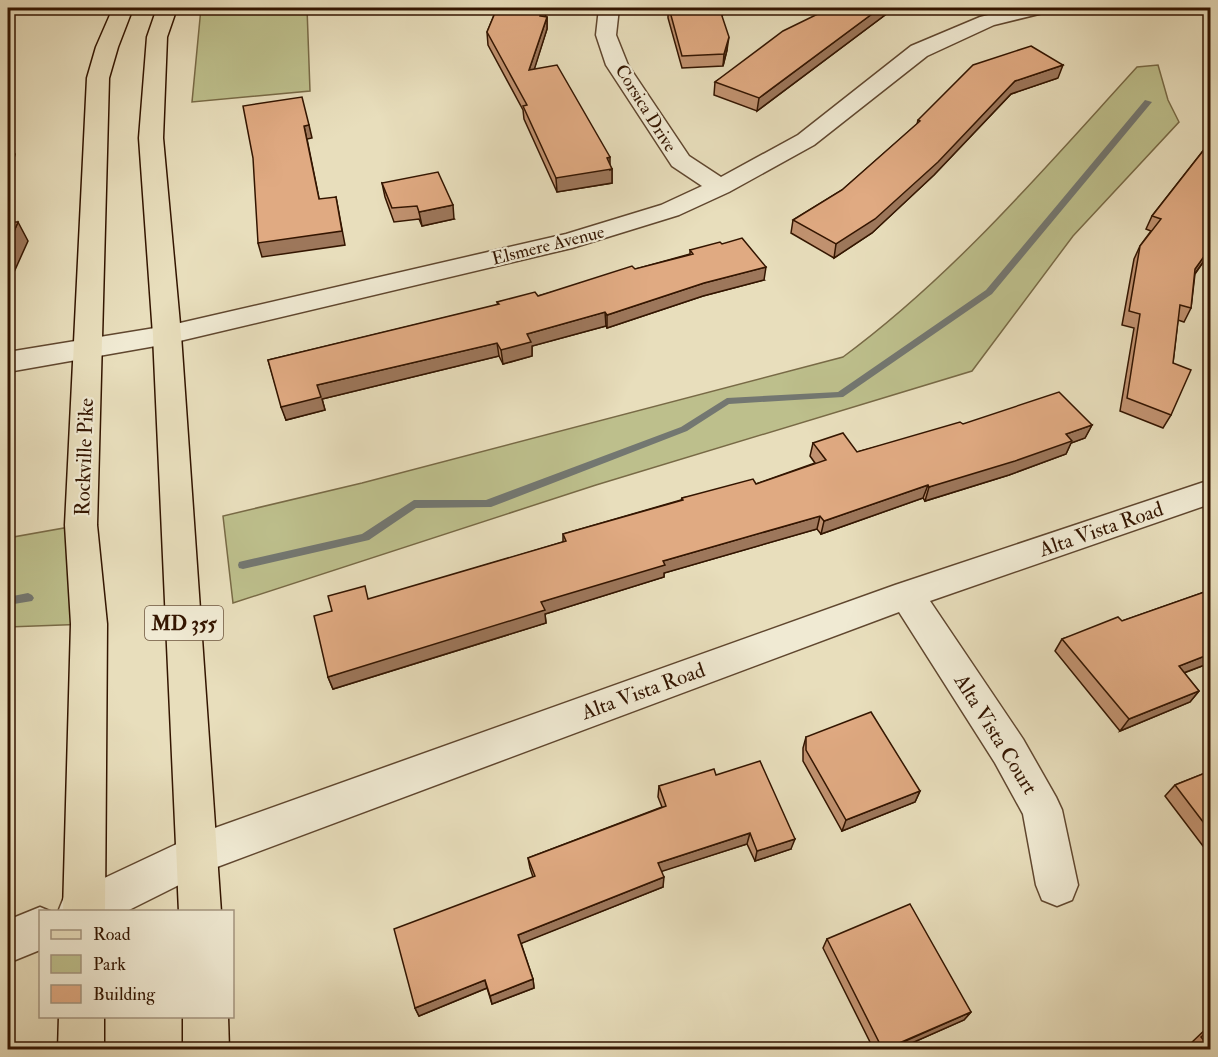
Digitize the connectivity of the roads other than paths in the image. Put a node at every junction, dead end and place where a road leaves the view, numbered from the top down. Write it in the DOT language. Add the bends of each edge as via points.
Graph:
graph roads {
  1 [pos="123,8"];
  2 [pos="167,8"];
  3 [pos="609,8"];
  4 [pos="1040,8"];
  5 [pos="720,187"];
  6 [pos="167,334"];
  7 [pos="88,349"];
  8 [pos="8,362"];
  9 [pos="1210,492"];
  10 [pos="907,595"];
  11 [pos="198,854"];
  12 [pos="1057,885"];
  13 [pos="82,910"];
  14 [pos="84,910"];
  15 [pos="200,910"];
  16 [pos="39,928"];
  17 [pos="8,942"];
  18 [pos="82,1018"];
  19 [pos="204,1018"];
  20 [pos="81,1050"];
  21 [pos="206,1050"];
  1 -- 7 [label="main road, Rockville Pike" via="98,78"];
  2 -- 6 [label="main road, MD 355" via="157,37 151,138"];
  3 -- 5 [label="street, Corsica Drive" via="606,35 617,65 680,161"];
  4 -- 5 [label="street, Elsmere Avenue" via="987,21 919,51 806,140"];
  5 -- 6 [label="street, Elsmere Avenue" via="670,210 572,240"];
  6 -- 7 [label="street, Elsmere Avenue"];
  6 -- 11 [label="main road, MD 355"];
  7 -- 8 [label="street, Elsmere Avenue"];
  7 -- 13 [label="main road, Rockville Pike" via="81,525 89,624"];
  9 -- 10 [label="street, Alta Vista Road"];
  10 -- 11 [label="street, Alta Vista Road"];
  10 -- 12 [label="street, Alta Vista Court" via="1010,751 1042,810"];
  11 -- 14 [label="street, Alta Vista Road"];
  11 -- 15 [label="main road, MD 355"];
  16 -- 17 [label="street"];
  18 -- 20 [label="main road"];
  19 -- 21 [label="main road"];
}
